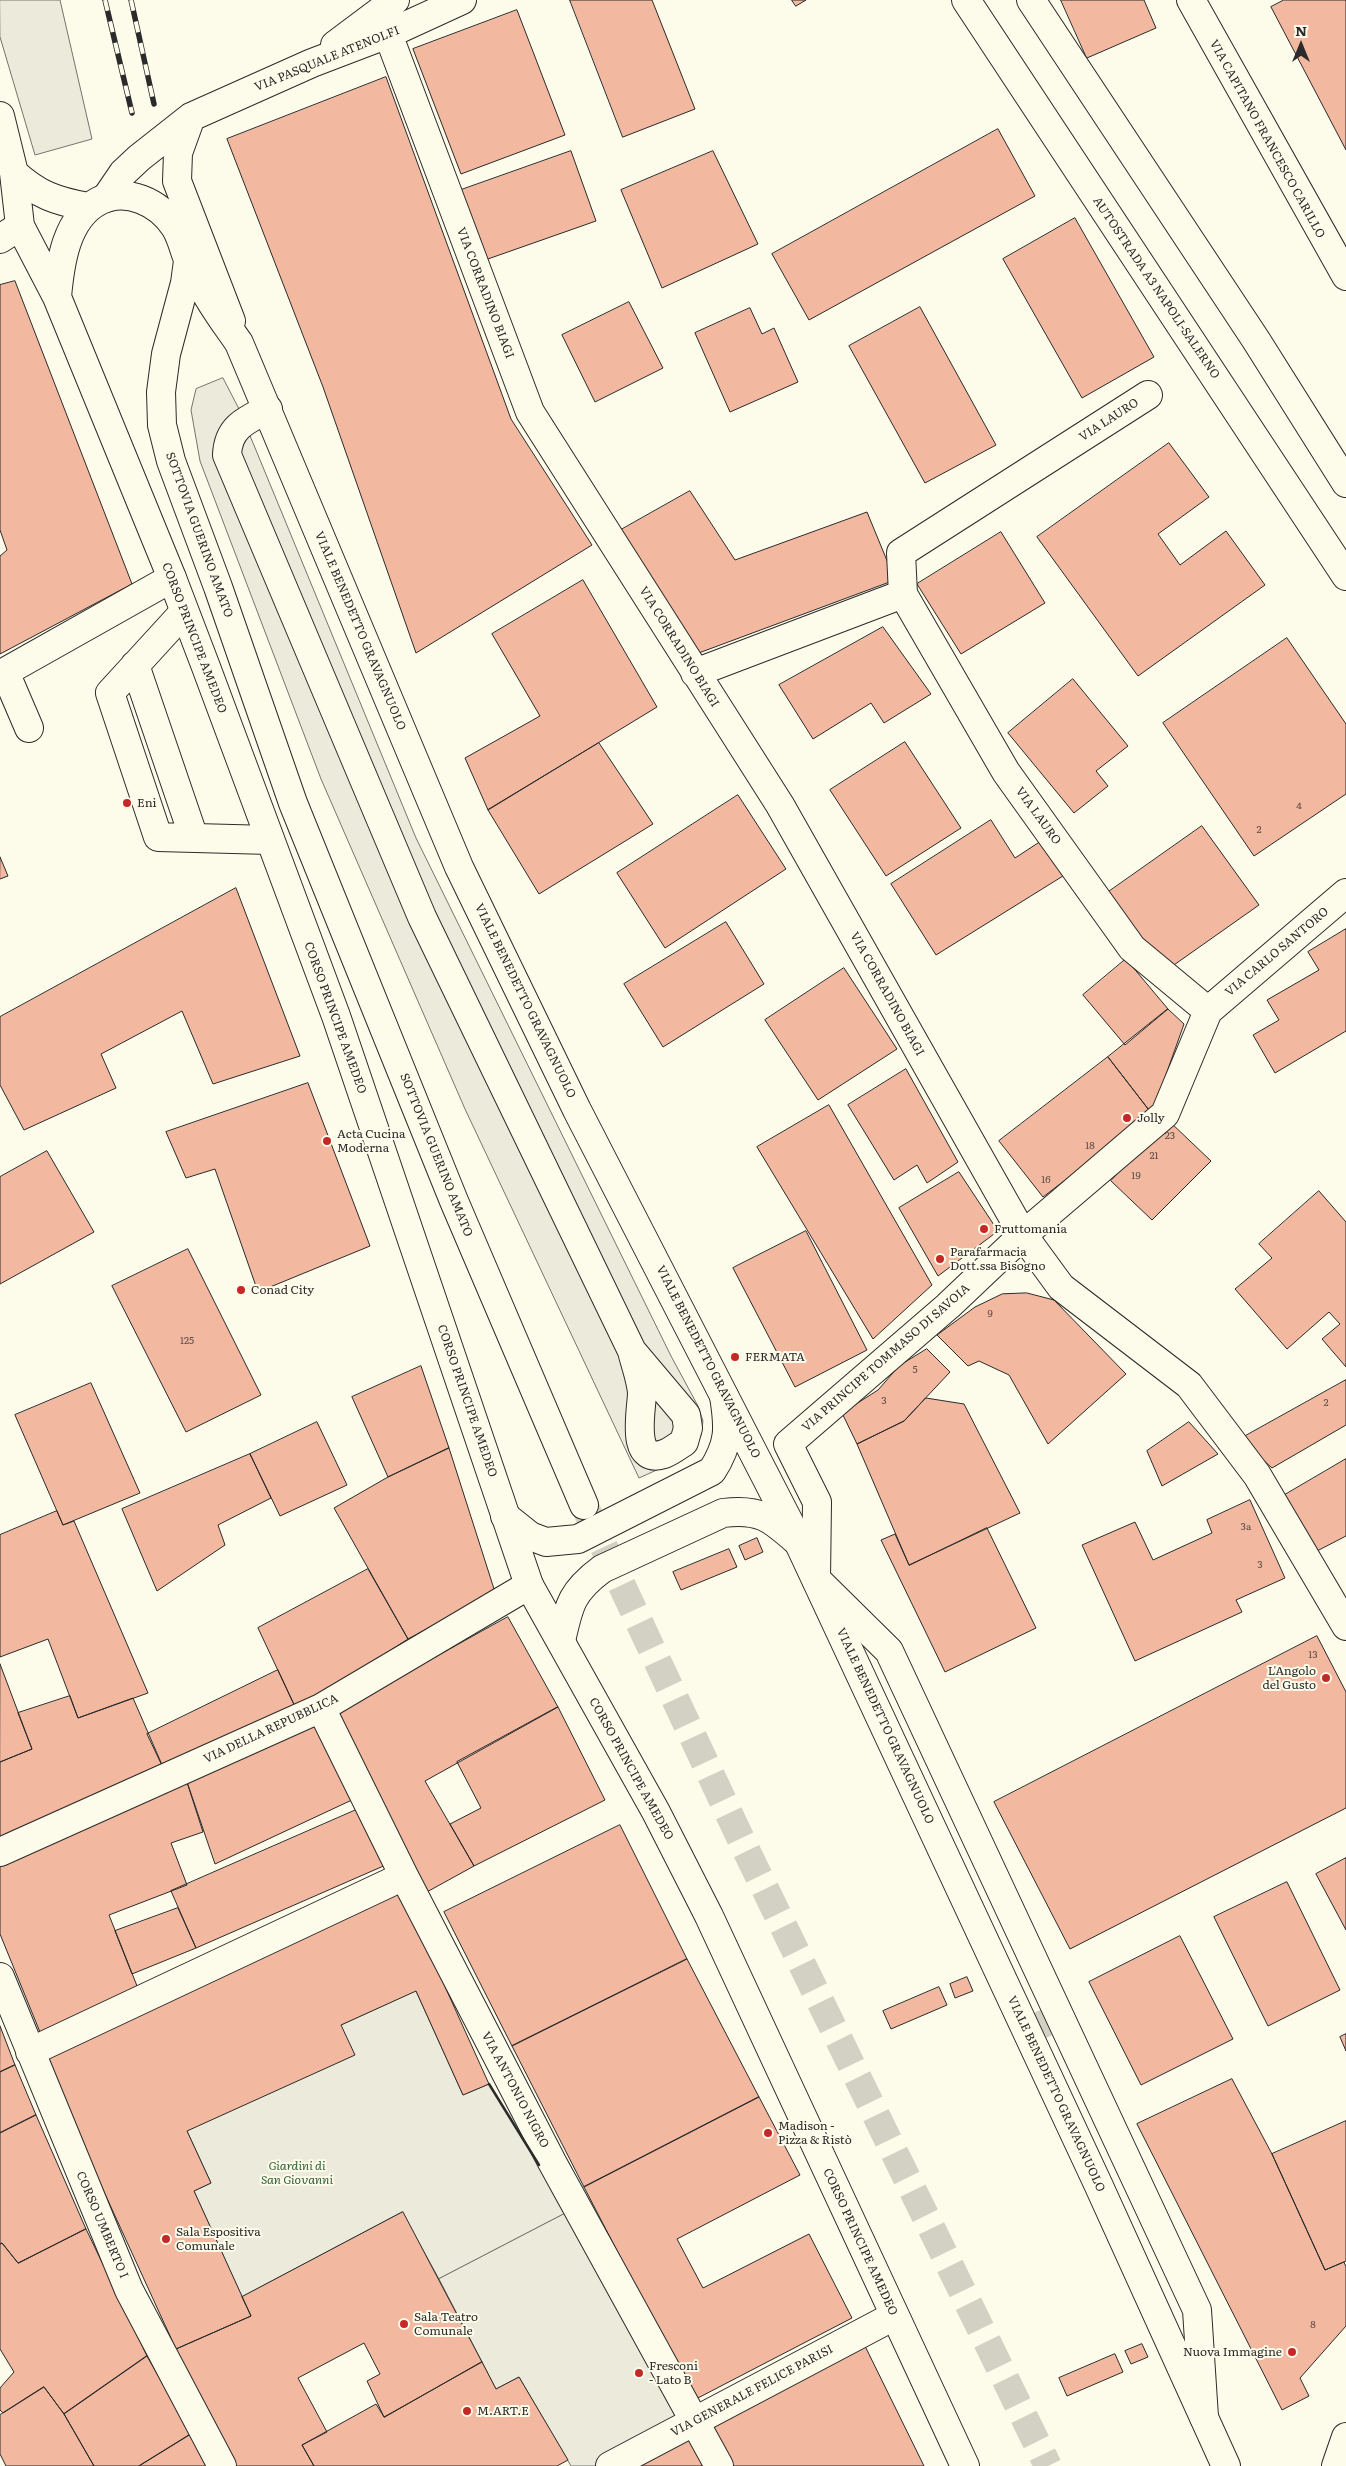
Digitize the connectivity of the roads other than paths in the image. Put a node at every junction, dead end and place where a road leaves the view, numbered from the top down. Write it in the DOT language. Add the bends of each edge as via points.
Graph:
graph roads {
  1 [pos="395,0"];
  2 [pos="462,0"];
  3 [pos="966,0"];
  4 [pos="1031,0"];
  5 [pos="1191,0"];
  6 [pos="388,34"];
  7 [pos="312,62"];
  8 [pos="0,116"];
  9 [pos="191,117"];
  10 [pos="14,173"];
  11 [pos="97,202"];
  12 [pos="10,233"];
  13 [pos="188,261"];
  14 [pos="1346,276"];
  15 [pos="56,297"];
  16 [pos="239,343"];
  17 [pos="1148,395"];
  18 [pos="268,409"];
  19 [pos="1346,483"];
  20 [pos="1346,576"];
  21 [pos="172,578"];
  22 [pos="902,594"];
  23 [pos="184,612"];
  24 [pos="695,673"];
  25 [pos="29,728"];
  26 [pos="292,803"];
  27 [pos="270,840"];
  28 [pos="1346,894"];
  29 [pos="1208,1011"];
  30 [pos="1023,1235"];
  31 [pos="632,1351"];
  32 [pos="723,1392"];
  33 [pos="584,1506"];
  34 [pos="506,1516"];
  35 [pos="799,1543"];
  36 [pos="816,1580"];
  37 [pos="530,1585"];
  38 [pos="1346,1626"];
  39 [pos="561,1641"];
  40 [pos="321,1708"];
  41 [pos="0,1852"];
  42 [pos="404,1876"];
  43 [pos="0,1976"];
  44 [pos="30,2052"];
  45 [pos="894,2316"];
  46 [pos="1204,2418"];
  47 [pos="696,2421"];
  48 [pos="1346,2437"];
  49 [pos="1336,2465"];
  50 [pos="222,2466"];
  51 [pos="610,2466"];
  52 [pos="719,2466"];
  53 [pos="965,2466"];
  54 [pos="1226,2466"];
  1 -- 7 [label="main road"];
  2 -- 6 [label="main road, VIA PASQUALE ATENOLFI"];
  3 -- 20 [label="main road, AUTOSTRADA A3 NAPOLI-SALERNO"];
  4 -- 19 [label="main road" via="1256,340"];
  5 -- 14 [label="main road, VIA CAPITANO FRANCESCO CARILLO"];
  6 -- 7 [label="main road, VIA PASQUALE ATENOLFI"];
  6 -- 24 [label="main road, VIA CORRADINO BIAGI" via="530,412"];
  7 -- 9 [label="main road, VIA PASQUALE ATENOLFI"];
  8 -- 10 [label="main road, CORSO PRINCIPE AMEDEO"];
  9 -- 11 [label="main road, VIA PASQUALE ATENOLFI" via="139,158"];
  9 -- 16 [label="main road" via="178,153 177,181"];
  10 -- 11 [label="main road" via="31,189 48,197"];
  10 -- 12 [label="main road, CORSO PRINCIPE AMEDEO"];
  11 -- 13 [label="main road" via="125,195 145,200 175,227"];
  11 -- 15 [label="main road, CORSO PRINCIPE AMEDEO" via="78,220 69,236"];
  12 -- 15 [label="main road, CORSO PRINCIPE AMEDEO"];
  13 -- 16 [label="main road, VIALE BENEDETTO GRAVAGNUOLO" via="208,298"];
  13 -- 26 [label="main road, SOTTOVIA GUERINO AMATO" via="166,354 161,392 162,425 171,461"];
  15 -- 21 [label="main road, CORSO PRINCIPE AMEDEO"];
  16 -- 18 [label="main road, VIALE BENEDETTO GRAVAGNUOLO"];
  17 -- 22 [label="main road, VIA LAURO" via="901,553"];
  18 -- 31 [label="main road" via="244,421 228,440 227,455 422,918"];
  18 -- 32 [label="main road, VIALE BENEDETTO GRAVAGNUOLO" via="460,867 578,1110"];
  21 -- 23 [label="main road, CORSO PRINCIPE AMEDEO"];
  21 -- 25 [label="main road" via="5,672"];
  21 -- 26 [label="main road, SOTTOVIA GUERINO AMATO"];
  22 -- 24 [label="main road"];
  22 -- 29 [label="main road, VIA LAURO" via="1006,772 1132,948"];
  23 -- 27 [label="main road, CORSO PRINCIPE AMEDEO"];
  23 -- 27 [label="main road" via="135,665 194,838"];
  24 -- 30 [label="main road, VIA CORRADINO BIAGI" via="780,805"];
  26 -- 33 [label="main road, SOTTOVIA GUERINO AMATO"];
  27 -- 34 [label="main road, CORSO PRINCIPE AMEDEO" via="336,1016"];
  28 -- 29 [label="main road, VIA CARLO SANTORO"];
  29 -- 30 [label="main road, VIA PRINCIPE TOMMASO DI SAVOIA" via="1165,1114"];
  30 -- 36 [label="main road, VIA PRINCIPE TOMMASO DI SAVOIA" via="788,1444 817,1502"];
  30 -- 38 [label="main road, VIA CORRADINO BIAGI" via="1061,1287 1190,1384 1257,1475"];
  32 -- 34 [label="main road" via="729,1428 723,1454 712,1471 578,1539 546,1542 530,1536"];
  32 -- 35 [label="main road, VIALE BENEDETTO GRAVAGNUOLO"];
  34 -- 37 [label="main road, CORSO PRINCIPE AMEDEO"];
  35 -- 36 [label="main road, VIALE BENEDETTO GRAVAGNUOLO"];
  35 -- 39 [label="main road" via="761,1514 743,1510 723,1512 602,1569 585,1582 572,1599"];
  36 -- 46 [label="main road, VIALE BENEDETTO GRAVAGNUOLO"];
  36 -- 46 [label="main road" via="889,1652 1189,2292 1197,2310"];
  37 -- 39 [label="main road, CORSO PRINCIPE AMEDEO"];
  37 -- 40 [label="main road, VIA DELLA REPUBBLICA"];
  39 -- 45 [label="main road, CORSO PRINCIPE AMEDEO" via="656,1812 709,1916"];
  40 -- 41 [label="main road, VIA DELLA REPUBBLICA"];
  40 -- 42 [label="main road, VIA ANTONIO NIGRO"];
  42 -- 44 [label="main road"];
  42 -- 47 [label="main road, VIA ANTONIO NIGRO" via="552,2162"];
  43 -- 44 [label="main road, CORSO UMBERTO I"];
  44 -- 50 [label="main road, CORSO UMBERTO I" via="130,2290"];
  45 -- 47 [label="main road, VIA GENERALE FELICE PARISI"];
  45 -- 53 [label="main road, CORSO PRINCIPE AMEDEO"];
  46 -- 54 [label="main road, VIALE BENEDETTO GRAVAGNUOLO"];
  47 -- 51 [label="main road, VIA GENERALE FELICE PARISI"];
  47 -- 52 [label="main road, VIA ANTONIO NIGRO"];
  48 -- 49 [label="main road"];
}
